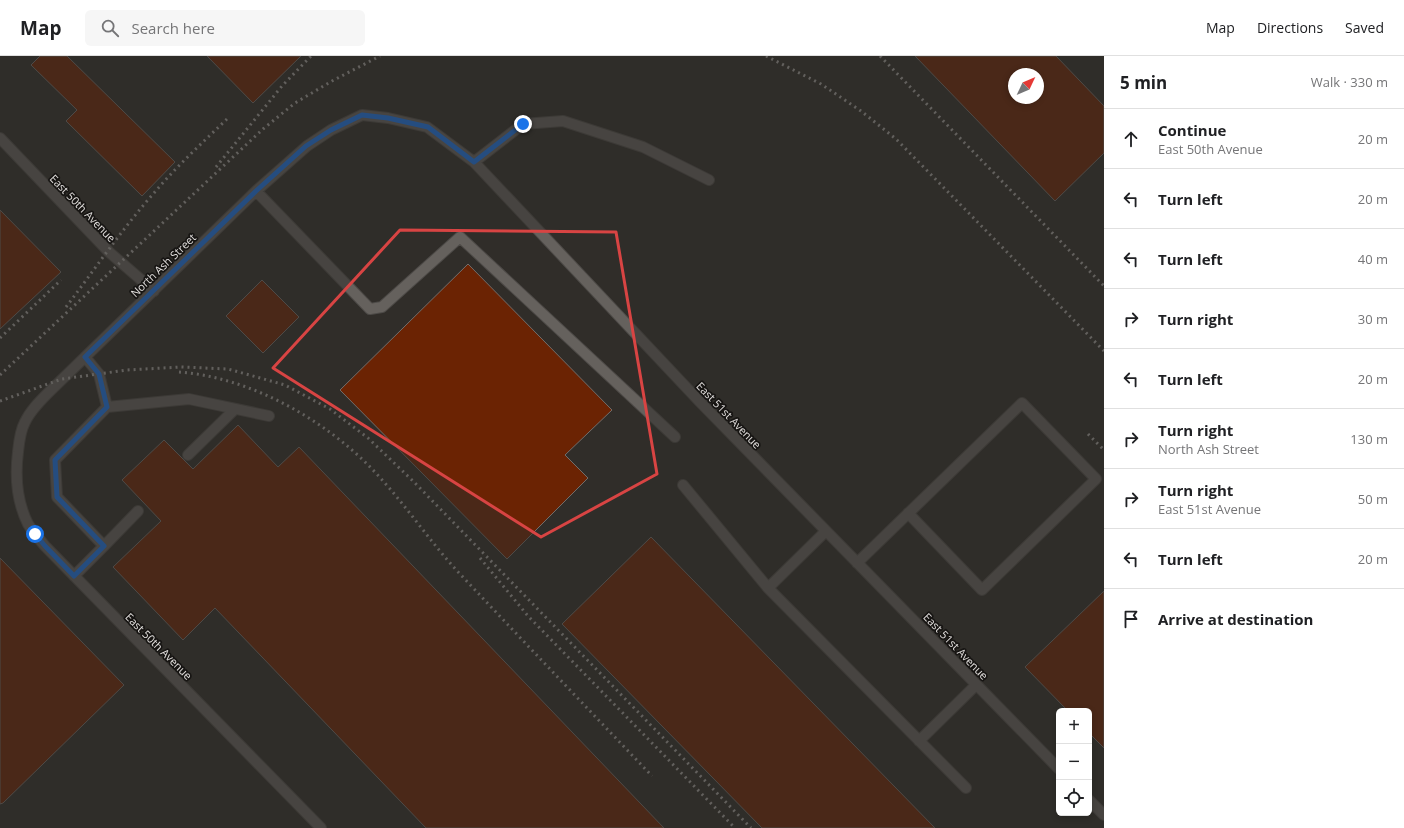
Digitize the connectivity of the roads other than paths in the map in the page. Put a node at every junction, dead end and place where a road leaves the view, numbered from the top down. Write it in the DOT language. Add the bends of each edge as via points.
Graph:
graph roads {
  1 [pos="362,115"];
  2 [pos="0,138"];
  3 [pos="474,162"];
  4 [pos="709,180"];
  5 [pos="256,191"];
  6 [pos="154,290"];
  7 [pos="85,357"];
  8 [pos="107,407"];
  9 [pos="235,409"];
  10 [pos="269,416"];
  11 [pos="676,437"];
  12 [pos="188,455"];
  13 [pos="17,461"];
  14 [pos="683,485"];
  15 [pos="138,511"];
  16 [pos="908,513"];
  17 [pos="826,531"];
  18 [pos="104,546"];
  19 [pos="857,563"];
  20 [pos="74,576"];
  21 [pos="768,588"];
  22 [pos="976,685"];
  23 [pos="919,741"];
  24 [pos="1056,766"];
  25 [pos="966,788"];
  26 [pos="1092,803"];
  27 [pos="1104,815"];
  28 [pos="321,828"];
  1 -- 3 [label="street, East 51st Avenue" via="428,127"];
  1 -- 5 [label="street, North Ash Street" via="306,146"];
  2 -- 6 [label="street, East 50th Avenue" via="109,252"];
  3 -- 4 [label="street" via="523,124 563,121 643,147"];
  3 -- 17 [label="street, East 51st Avenue" via="700,402"];
  5 -- 6 [label="street, North Ash Street"];
  5 -- 11 [label="street" via="370,309 382,307 460,237"];
  6 -- 7 [label="street, North Ash Street"];
  7 -- 8 [label="street" via="99,374"];
  7 -- 13 [label="street, North Ash Street" via="30,413 22,430"];
  8 -- 9 [label="street" via="190,399"];
  8 -- 18 [label="street" via="55,460 57,497"];
  9 -- 10 [label="street"];
  9 -- 12 [label="street"];
  13 -- 20 [label="street, East 50th Avenue" via="17,488 28,524"];
  14 -- 21 [label="street"];
  15 -- 18 [label="street"];
  16 -- 16 [label="street" via="982,590 1096,479 1022,402"];
  16 -- 19 [label="street"];
  17 -- 19 [label="street, East 51st Avenue"];
  17 -- 21 [label="street"];
  18 -- 20 [label="street"];
  19 -- 22 [label="street, East 51st Avenue"];
  20 -- 28 [label="street, East 50th Avenue"];
  21 -- 23 [label="street"];
  22 -- 23 [label="street"];
  22 -- 24 [label="street, East 51st Avenue"];
  23 -- 25 [label="street"];
  26 -- 27 [label="street"];
}
